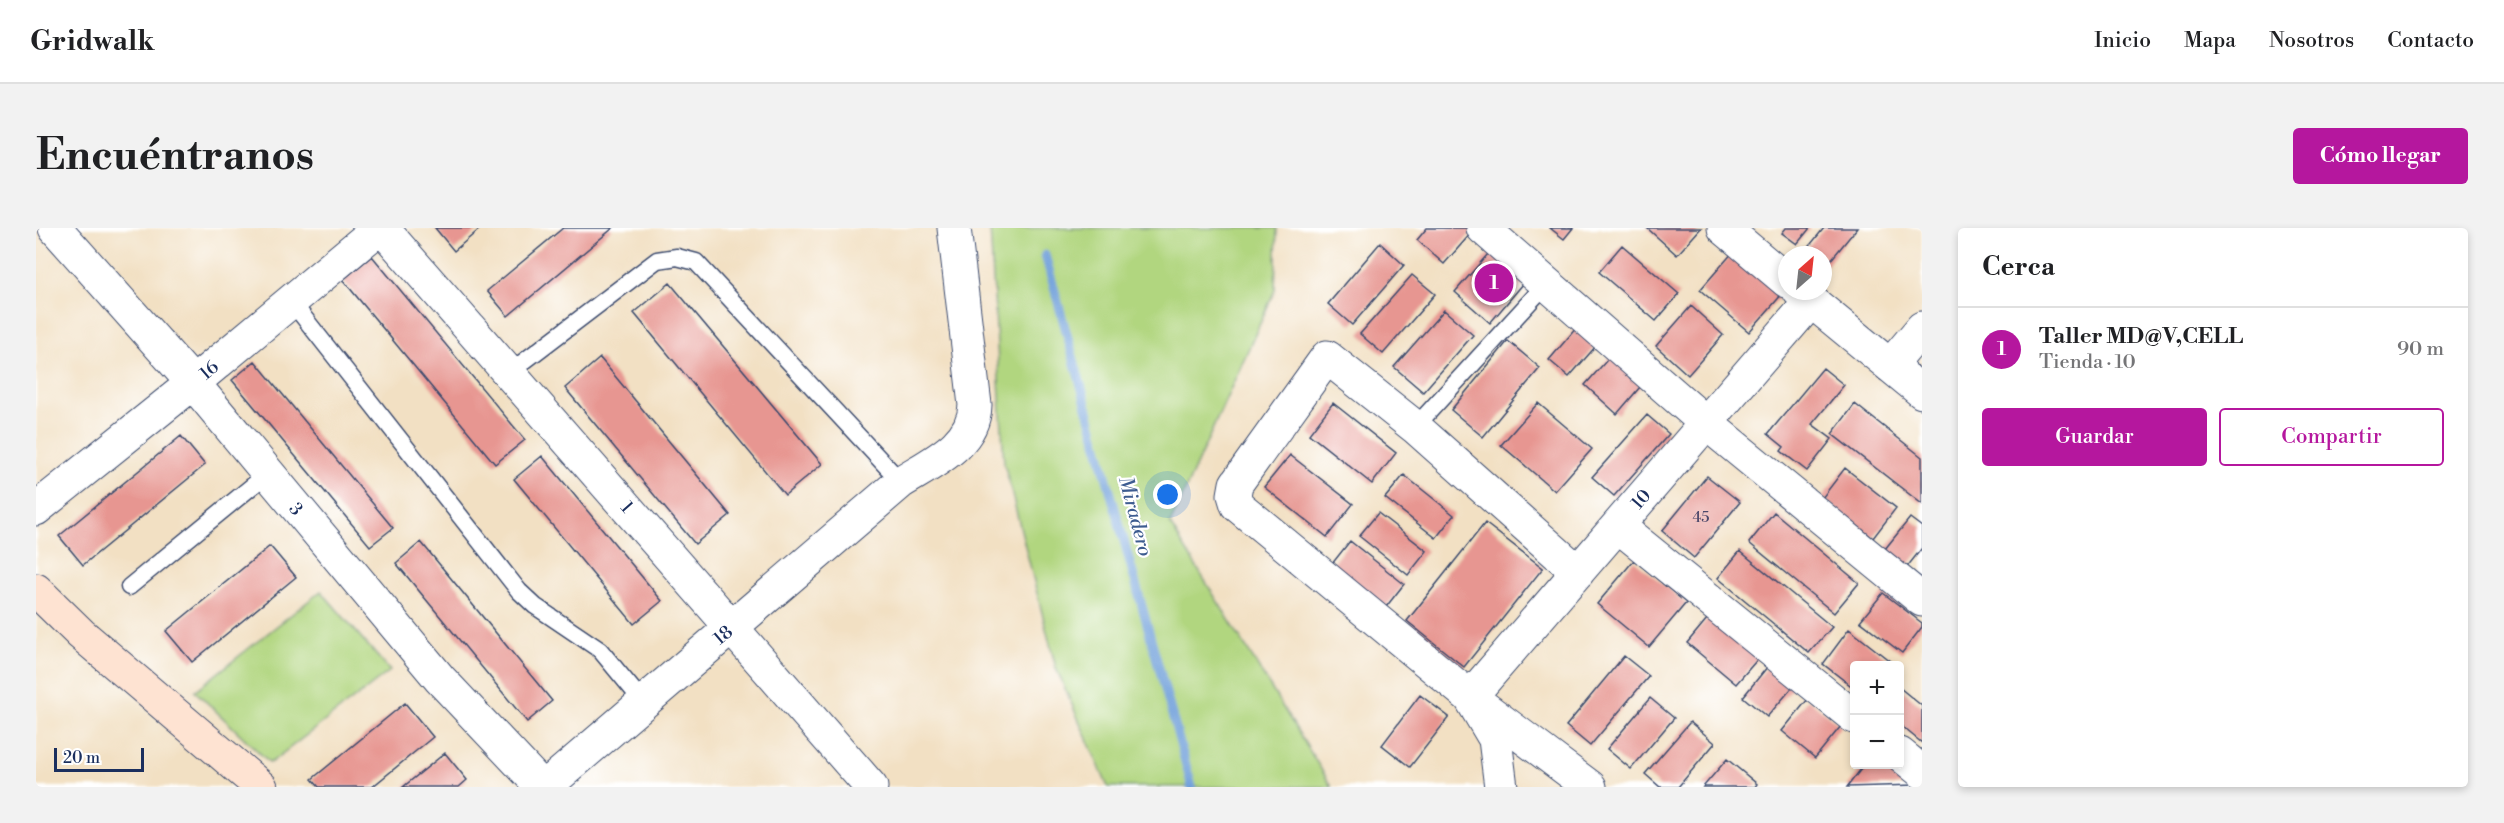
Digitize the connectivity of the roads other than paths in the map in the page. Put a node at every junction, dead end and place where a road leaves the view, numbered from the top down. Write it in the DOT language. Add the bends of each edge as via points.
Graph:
graph roads {
  1 [pos="55,228"];
  2 [pos="381,228"];
  3 [pos="954,228"];
  4 [pos="1483,228"];
  5 [pos="1724,228"];
  6 [pos="1778,273"];
  7 [pos="1547,283"];
  8 [pos="1793,300"];
  9 [pos="1810,300"];
  10 [pos="291,301"];
  11 [pos="1922,328"];
  12 [pos="1890,366"];
  13 [pos="510,372"];
  14 [pos="193,383"];
  15 [pos="1922,392"];
  16 [pos="1706,423"];
  17 [pos="1415,427"];
  18 [pos="267,474"];
  19 [pos="902,482"];
  20 [pos="36,509"];
  21 [pos="1618,526"];
  22 [pos="1578,572"];
  23 [pos="129,587"];
  24 [pos="36,590"];
  25 [pos="1922,600"];
  26 [pos="732,628"];
  27 [pos="1470,697"];
  28 [pos="644,702"];
  29 [pos="1852,715"];
  30 [pos="1904,758"];
  31 [pos="1922,772"];
  32 [pos="261,787"];
  33 [pos="544,787"];
  34 [pos="871,787"];
  35 [pos="1501,787"];
  36 [pos="1590,787"];
  1 -- 14 [label="street, 3"];
  2 -- 10 [label="street, 16"];
  2 -- 13 [label="street, 1"];
  3 -- 19 [label="street, 18" via="974,420 953,448"];
  4 -- 7 [label="street"];
  5 -- 6 [label="street"];
  7 -- 16 [label="street"];
  7 -- 17 [label="lane"];
  8 -- 16 [label="street, 10"];
  9 -- 12 [label="street"];
  10 -- 14 [label="street, 16"];
  10 -- 28 [label="lane" via="519,591 535,606 586,638"];
  11 -- 12 [label="street"];
  12 -- 15 [label="street"];
  13 -- 19 [label="lane" via="657,260 677,257 696,262"];
  13 -- 26 [label="street, 1"];
  14 -- 18 [label="street, 3"];
  14 -- 20 [label="street, 16"];
  16 -- 21 [label="street, 10"];
  16 -- 25 [label="street"];
  17 -- 22 [label="street"];
  17 -- 27 [label="street" via="1327,357 1236,484 1234,495 1237,505"];
  18 -- 23 [label="lane"];
  18 -- 33 [label="street, 3" via="440,679"];
  19 -- 26 [label="street, 18"];
  21 -- 22 [label="street, 10"];
  21 -- 29 [label="street"];
  22 -- 27 [label="street, 10"];
  24 -- 32 [label="main road" via="81,634"];
  26 -- 28 [label="street, 18"];
  26 -- 34 [label="street, 1"];
  27 -- 35 [label="street" via="1496,739"];
  27 -- 36 [label="street"];
  28 -- 33 [label="street, 18"];
  30 -- 31 [label="street"];
}
